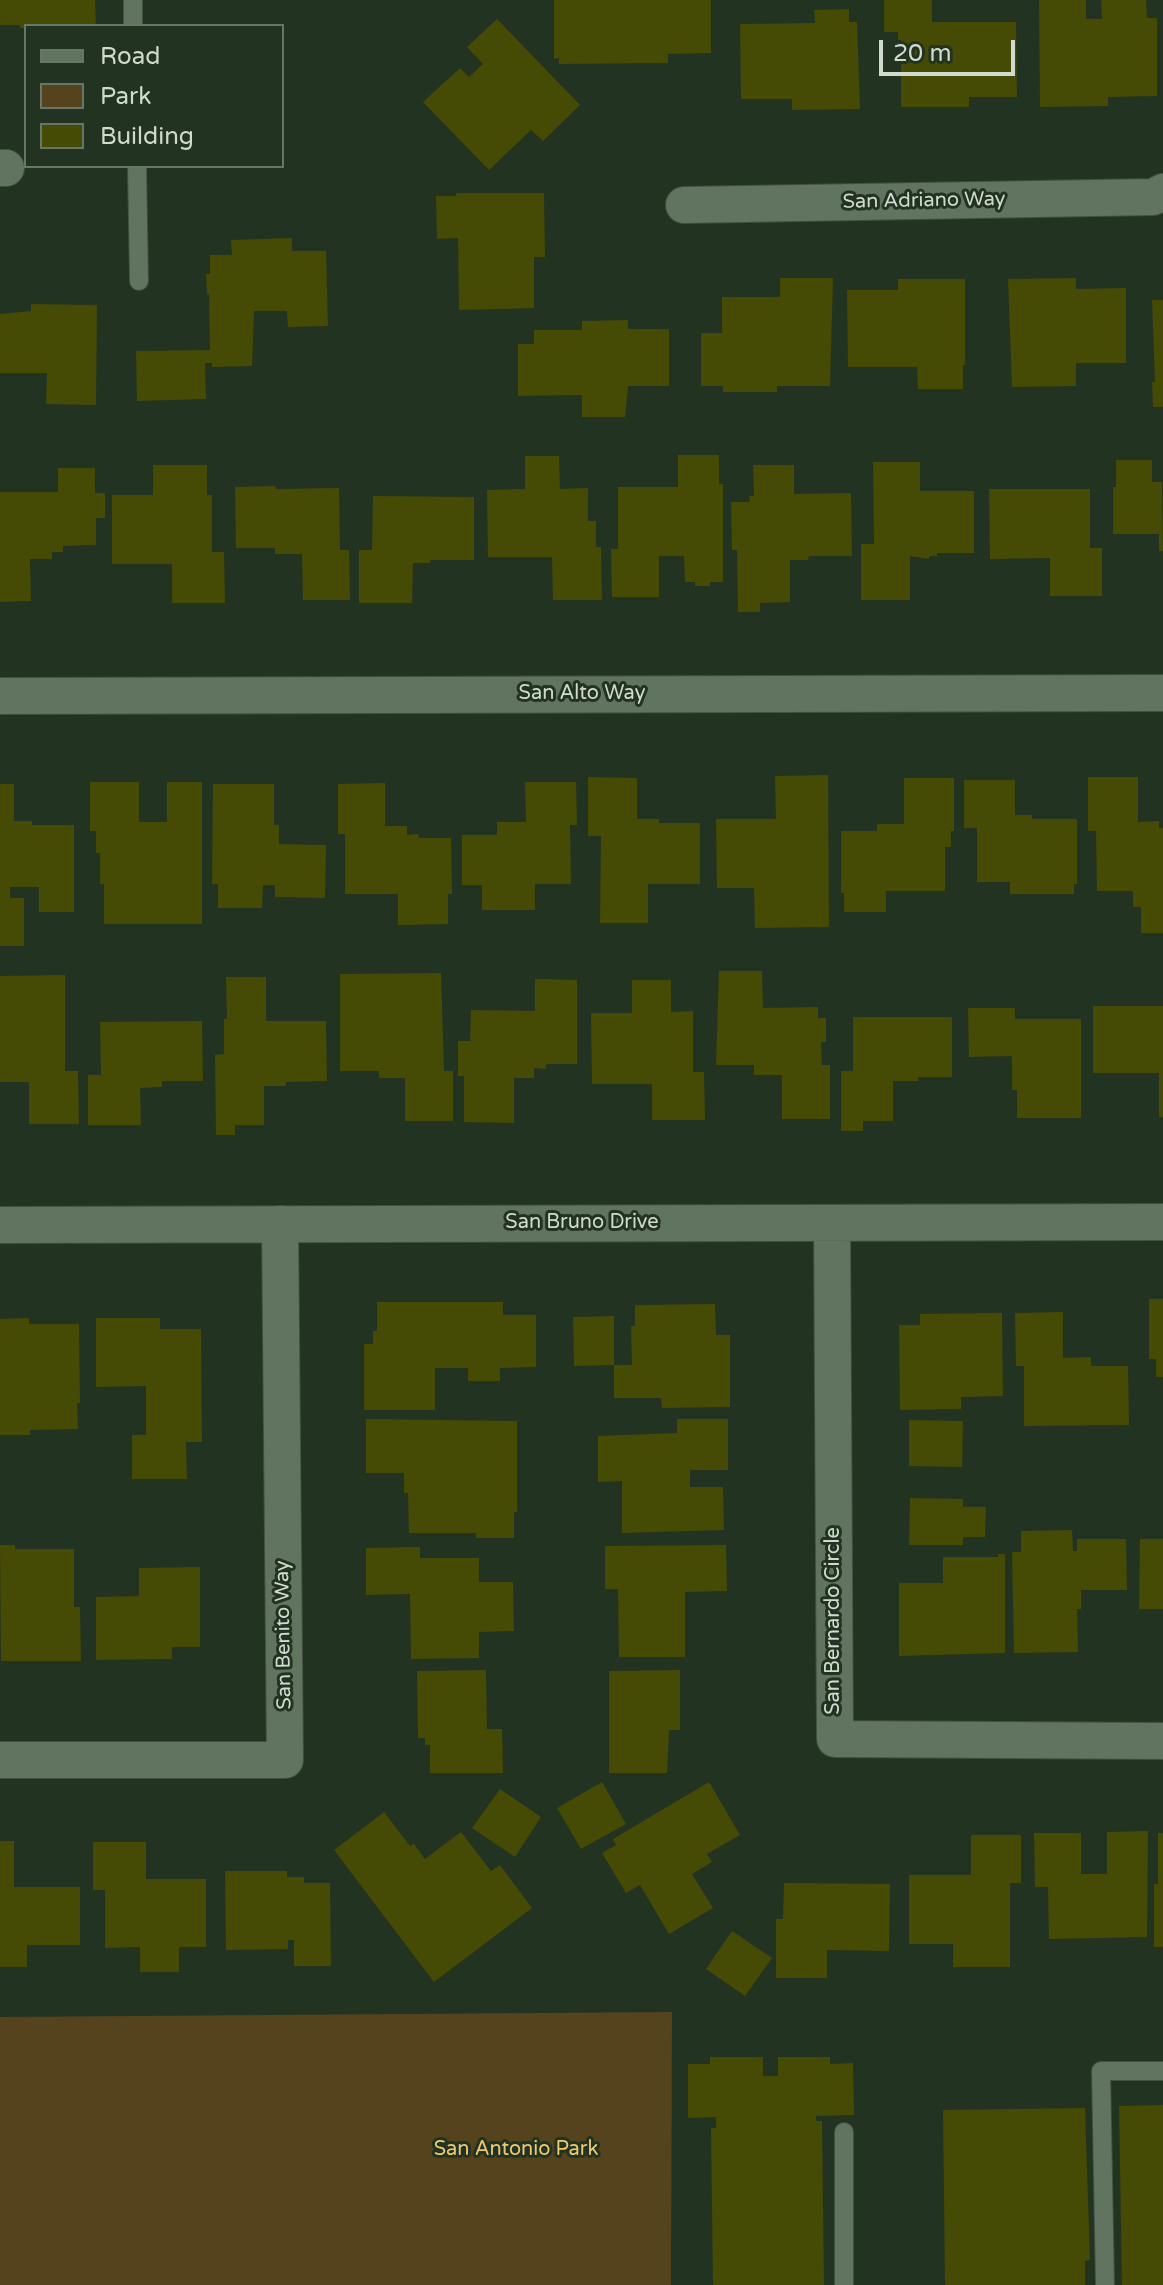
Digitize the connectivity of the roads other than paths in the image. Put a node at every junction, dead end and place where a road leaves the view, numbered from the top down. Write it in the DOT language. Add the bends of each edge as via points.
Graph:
graph roads {
  1 [pos="133,0"];
  2 [pos="133,24"];
  3 [pos="137,168"];
  4 [pos="1163,192"];
  5 [pos="684,205"];
  6 [pos="139,281"];
  7 [pos="1163,693"];
  8 [pos="0,696"];
  9 [pos="1163,1222"];
  10 [pos="832,1223"];
  11 [pos="280,1224"];
  12 [pos="0,1225"];
  13 [pos="1163,1741"];
  14 [pos="0,1760"];
  15 [pos="1163,2071"];
  16 [pos="844,2132"];
  17 [pos="844,2285"];
  18 [pos="1105,2285"];
  1 -- 2 [label="lane"];
  3 -- 6 [label="lane"];
  4 -- 5 [label="street, San Adriano Way" via="1153,197"];
  7 -- 8 [label="street, San Alto Way"];
  9 -- 10 [label="street, San Bruno Drive"];
  10 -- 11 [label="street, San Bruno Drive"];
  10 -- 13 [label="street, San Bernardo Circle" via="835,1739"];
  11 -- 12 [label="street, San Bruno Drive"];
  11 -- 14 [label="street, San Benito Way" via="285,1760"];
  15 -- 18 [label="lane" via="1101,2071"];
  16 -- 17 [label="lane"];
}
